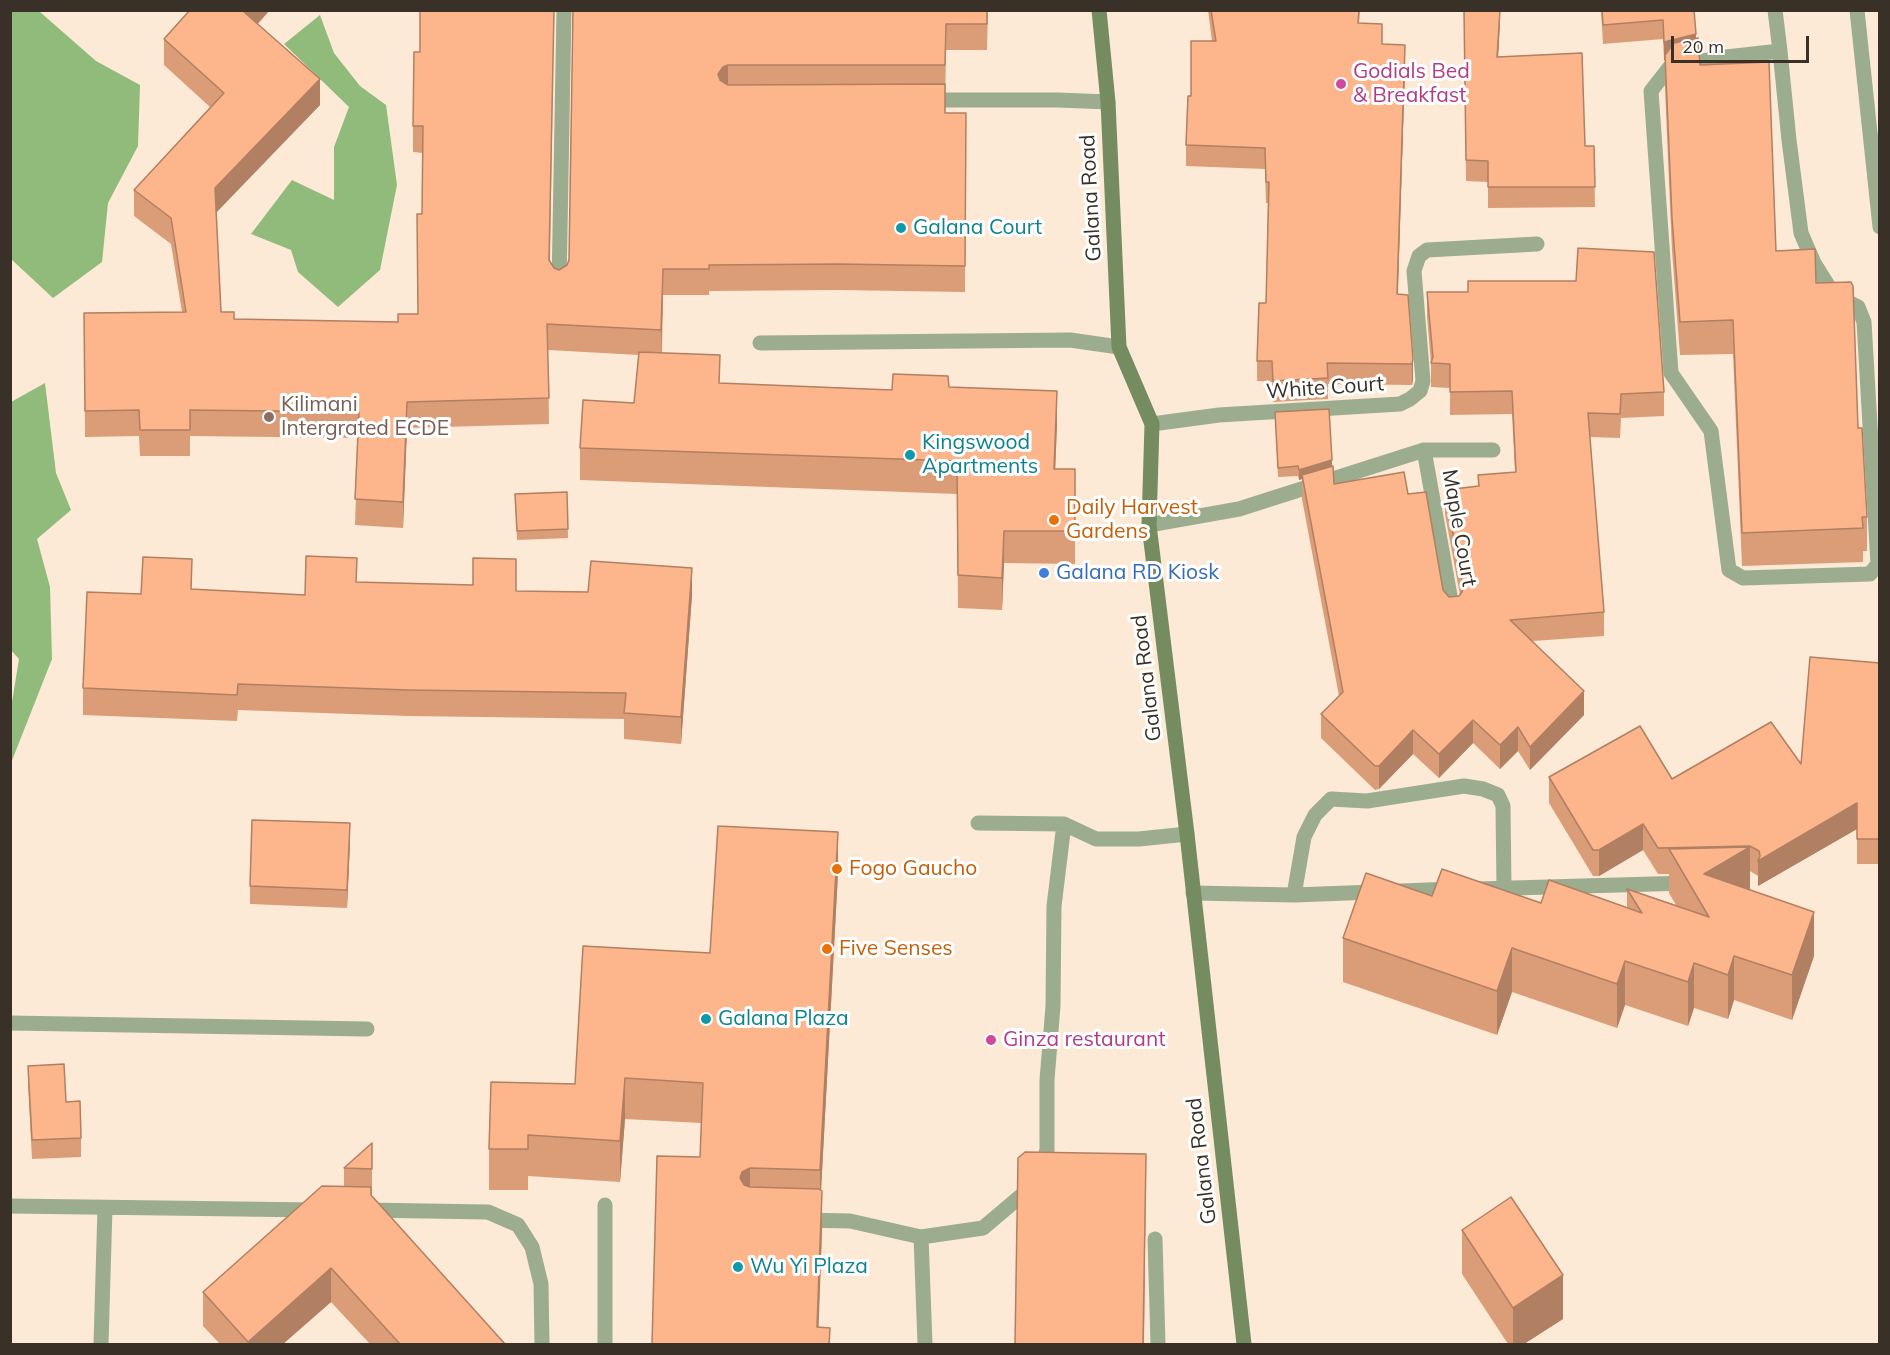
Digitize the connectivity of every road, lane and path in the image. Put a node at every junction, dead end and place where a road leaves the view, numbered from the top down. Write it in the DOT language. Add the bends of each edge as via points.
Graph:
graph roads {
  1 [pos="564,10"];
  2 [pos="1099,10"];
  3 [pos="1775,10"];
  4 [pos="1857,10"];
  5 [pos="1780,51"];
  6 [pos="905,100"];
  7 [pos="1108,102"];
  8 [pos="1880,227"];
  9 [pos="1536,244"];
  10 [pos="559,286"];
  11 [pos="760,343"];
  12 [pos="1119,347"];
  13 [pos="1152,424"];
  14 [pos="1424,450"];
  15 [pos="1493,450"];
  16 [pos="1149,525"];
  17 [pos="1453,612"];
  18 [pos="978,823"];
  19 [pos="1064,824"];
  20 [pos="1187,834"];
  21 [pos="1703,883"];
  22 [pos="1504,888"];
  23 [pos="1193,893"];
  24 [pos="1294,895"];
  25 [pos="10,1023"];
  26 [pos="367,1029"];
  27 [pos="605,1205"];
  28 [pos="10,1206"];
  29 [pos="105,1208"];
  30 [pos="785,1219"];
  31 [pos="921,1237"];
  32 [pos="1155,1239"];
  33 [pos="101,1344"];
  34 [pos="542,1344"];
  35 [pos="605,1344"];
  36 [pos="925,1344"];
  37 [pos="1158,1344"];
  38 [pos="1244,1344"];
  1 -- 10 [label="street"];
  2 -- 7 [label="main road, Galana Road"];
  3 -- 5 [label="street"];
  4 -- 8 [label="street"];
  5 -- 5 [label="street" via="1801,233 1834,295 1858,307 1864,322 1878,564 1870,574 1743,578 1729,570 1711,431 1671,373 1651,91 1670,68"];
  6 -- 7 [label="street"];
  7 -- 12 [label="main road, Galana Road"];
  9 -- 13 [label="street, White Court" via="1427,250 1419,256 1414,271 1423,381 1420,391 1400,404 1219,415"];
  11 -- 12 [label="street" via="1070,339"];
  12 -- 13 [label="main road, Galana Road"];
  13 -- 16 [label="main road, Galana Road"];
  14 -- 15 [label="street, Maple Court"];
  14 -- 16 [label="street, Maple Court" via="1239,509"];
  14 -- 17 [label="street, Maple Court"];
  16 -- 20 [label="main road, Galana Road"];
  18 -- 19 [label="street"];
  19 -- 20 [label="street" via="1096,840"];
  19 -- 31 [label="street" via="1054,906 1047,1150 1035,1184 983,1228"];
  20 -- 23 [label="main road, Galana Road"];
  21 -- 22 [label="street"];
  22 -- 24 [label="street"];
  22 -- 24 [label="street" via="1503,806 1498,795 1464,786 1367,801 1331,799 1315,815 1304,837"];
  23 -- 24 [label="street"];
  23 -- 38 [label="main road, Galana Road"];
  25 -- 26 [label="street"];
  27 -- 35 [label="street"];
  28 -- 29 [label="street"];
  29 -- 33 [label="street"];
  29 -- 34 [label="street" via="488,1212 518,1225 532,1247 541,1284"];
  30 -- 31 [label="street" via="850,1221"];
  31 -- 36 [label="street"];
  32 -- 37 [label="street"];
}
